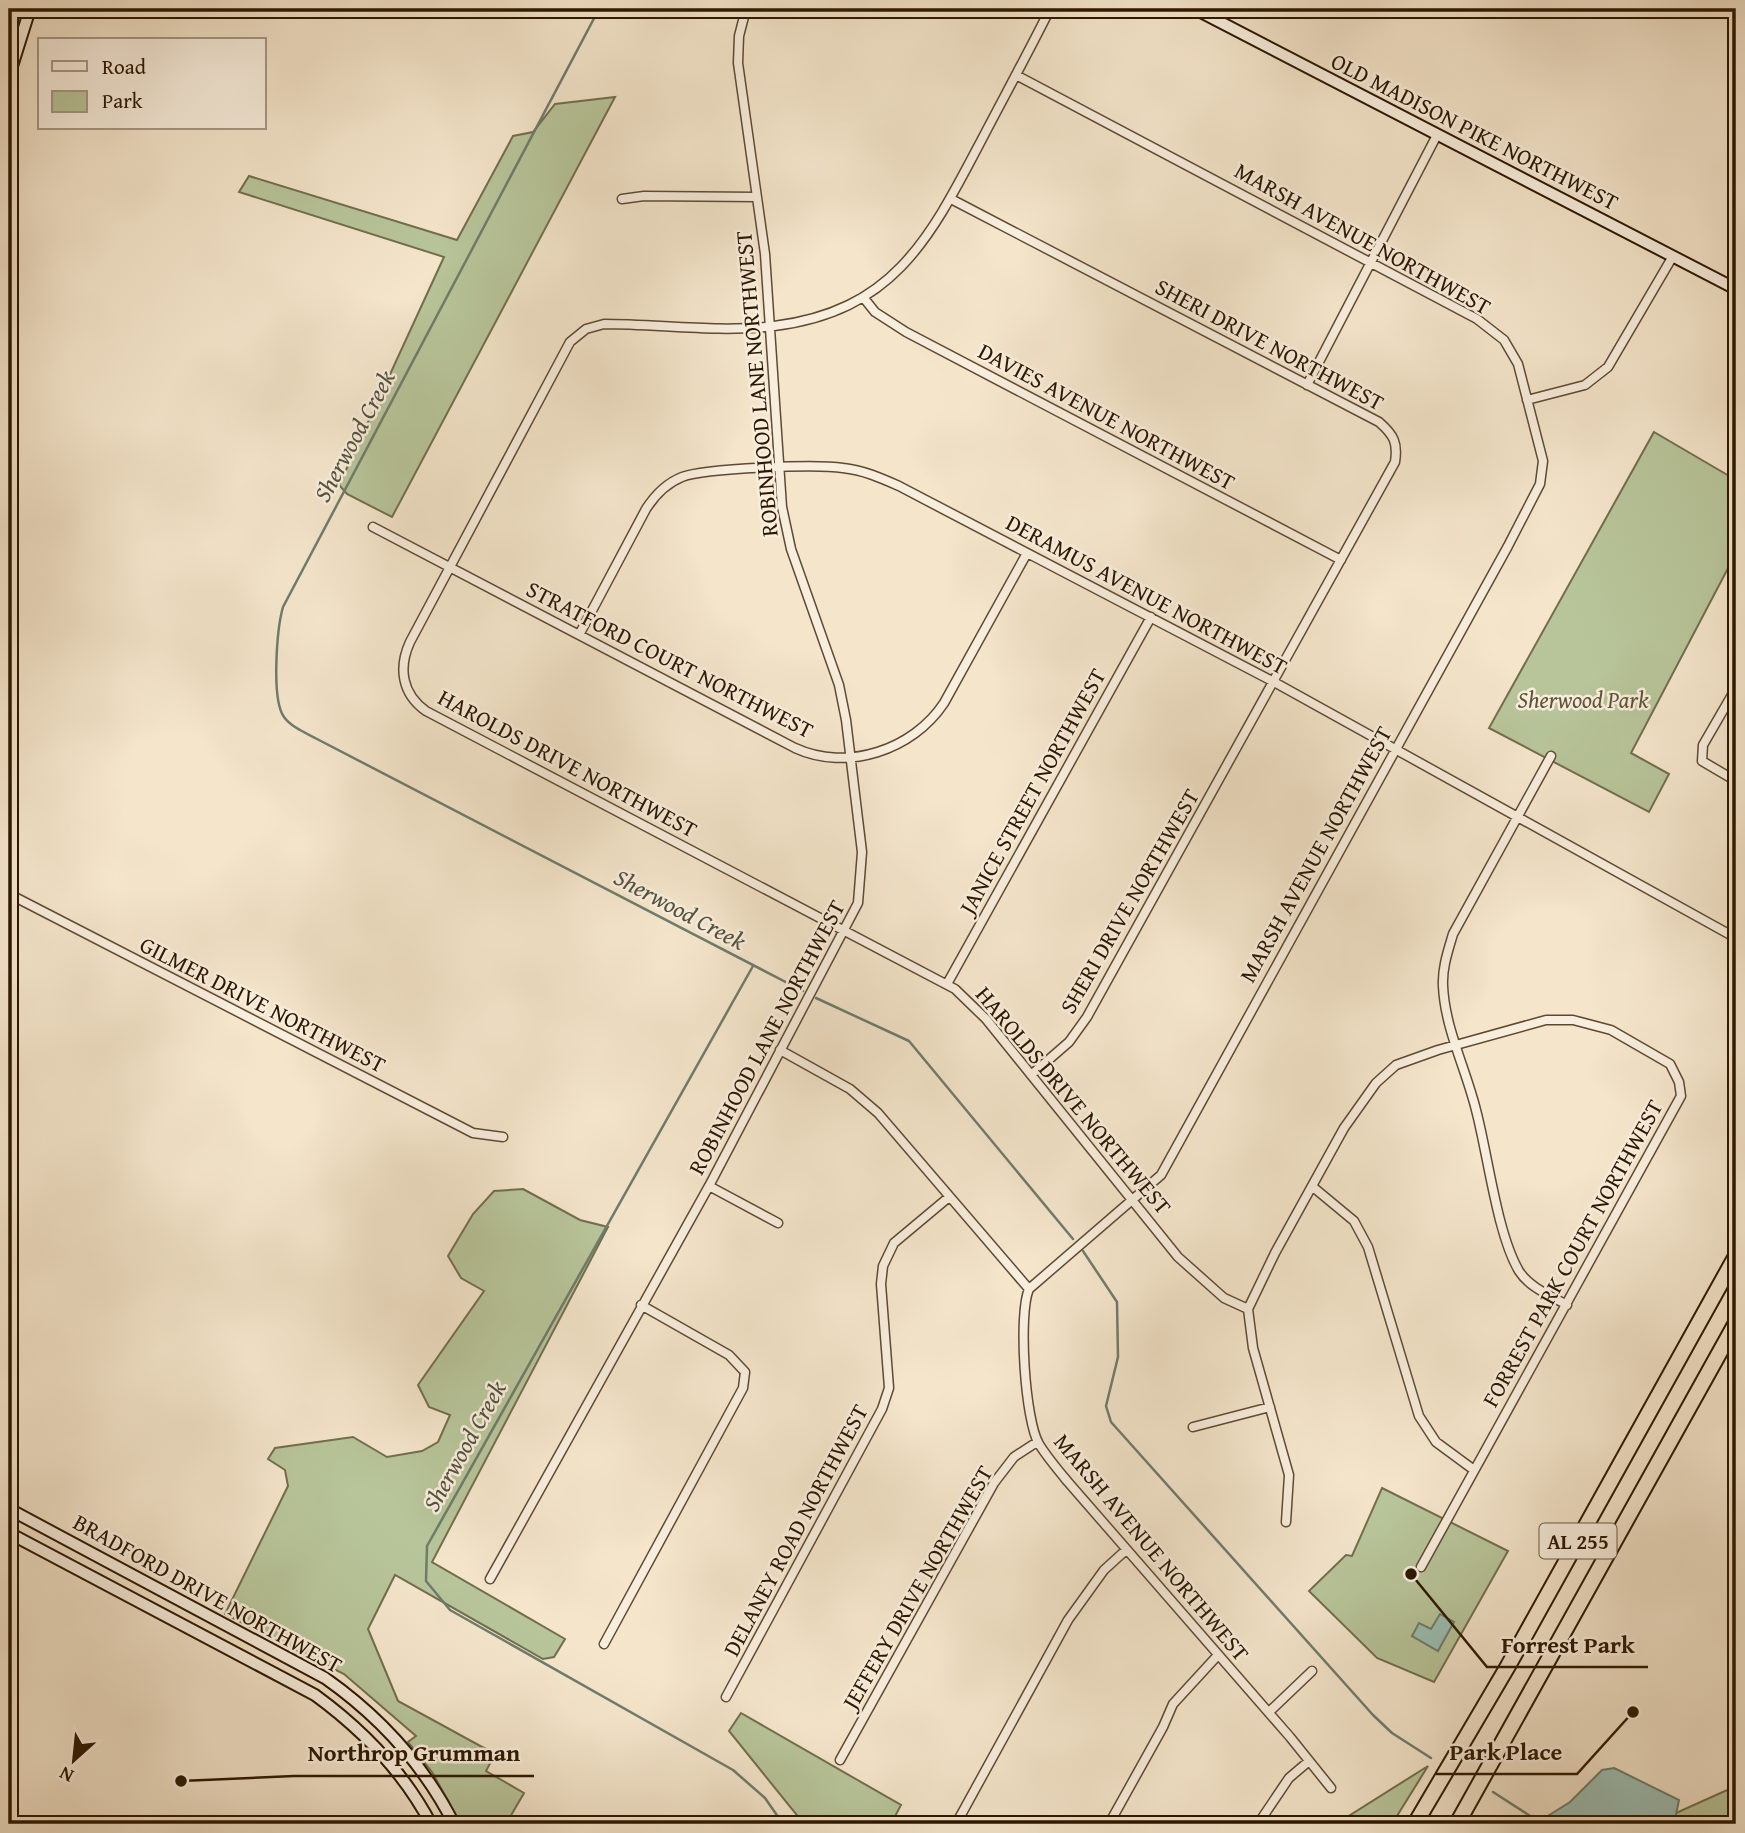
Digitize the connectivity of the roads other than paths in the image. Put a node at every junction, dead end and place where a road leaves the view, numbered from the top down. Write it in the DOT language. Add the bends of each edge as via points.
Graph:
graph roads {
  1 [pos="11,9"];
  2 [pos="30,9"];
  3 [pos="746,9"];
  4 [pos="1050,9"];
  5 [pos="1195,9"];
  6 [pos="9,17"];
  7 [pos="1016,75"];
  8 [pos="9,76"];
  9 [pos="1437,135"];
  10 [pos="757,197"];
  11 [pos="622,199"];
  12 [pos="951,199"];
  13 [pos="1673,257"];
  14 [pos="1371,262"];
  15 [pos="1736,289"];
  16 [pos="863,297"];
  17 [pos="771,327"];
  18 [pos="1307,385"];
  19 [pos="1527,400"];
  20 [pos="779,469"];
  21 [pos="373,527"];
  22 [pos="1027,553"];
  23 [pos="1341,560"];
  24 [pos="450,567"];
  25 [pos="1151,617"];
  26 [pos="579,635"];
  27 [pos="1274,682"];
  28 [pos="1736,688"];
  29 [pos="1395,749"];
  30 [pos="1551,756"];
  31 [pos="851,757"];
  32 [pos="1736,781"];
  33 [pos="1517,816"];
  34 [pos="9,894"];
  35 [pos="846,931"];
  36 [pos="1736,938"];
  37 [pos="947,984"];
  38 [pos="1456,1045"];
  39 [pos="780,1050"];
  40 [pos="1031,1075"];
  41 [pos="503,1137"];
  42 [pos="709,1186"];
  43 [pos="1313,1187"];
  44 [pos="950,1197"];
  45 [pos="1133,1199"];
  46 [pos="778,1223"];
  47 [pos="1736,1256"];
  48 [pos="1029,1289"];
  49 [pos="641,1305"];
  50 [pos="1567,1305"];
  51 [pos="1248,1309"];
  52 [pos="1736,1323"];
  53 [pos="1270,1407"];
  54 [pos="1193,1427"];
  55 [pos="1037,1441"];
  56 [pos="1474,1470"];
  57 [pos="9,1509"];
  58 [pos="1286,1522"];
  59 [pos="9,1532"];
  60 [pos="1126,1550"];
  61 [pos="1420,1567"];
  62 [pos="490,1579"];
  63 [pos="604,1644"];
  64 [pos="1218,1655"];
  65 [pos="1312,1671"];
  66 [pos="726,1698"];
  67 [pos="1269,1712"];
  68 [pos="840,1760"];
  69 [pos="1309,1761"];
  70 [pos="1331,1788"];
  71 [pos="431,1824"];
  72 [pos="454,1824"];
  73 [pos="956,1824"];
  74 [pos="1109,1824"];
  75 [pos="1258,1824"];
  76 [pos="1415,1824"];
  77 [pos="1460,1824"];
  1 -- 6 [label="main road"];
  2 -- 8 [label="main road"];
  3 -- 10 [label="street, ROBINHOOD LANE NORTHWEST" via="737,56"];
  4 -- 7 [label="street, HAROLDS DRIVE NORTHWEST"];
  5 -- 9 [label="main road, OLD MADISON PIKE NORTHWEST"];
  7 -- 12 [label="street, HAROLDS DRIVE NORTHWEST"];
  7 -- 14 [label="street, MARSH AVENUE NORTHWEST"];
  9 -- 13 [label="main road, OLD MADISON PIKE NORTHWEST"];
  9 -- 14 [label="street"];
  10 -- 11 [label="street"];
  10 -- 17 [label="street, ROBINHOOD LANE NORTHWEST"];
  12 -- 16 [label="street, HAROLDS DRIVE NORTHWEST" via="914,255"];
  12 -- 18 [label="street, SHERI DRIVE NORTHWEST"];
  13 -- 15 [label="main road, OLD MADISON PIKE NORTHWEST"];
  13 -- 19 [label="street" via="1608,367 1585,385"];
  14 -- 18 [label="street"];
  14 -- 19 [label="street, MARSH AVENUE NORTHWEST" via="1478,318 1504,340 1518,364"];
  16 -- 17 [label="street, HAROLDS DRIVE NORTHWEST" via="830,313"];
  16 -- 23 [label="street, DAVIES AVENUE NORTHWEST" via="897,327"];
  17 -- 20 [label="street, ROBINHOOD LANE NORTHWEST"];
  17 -- 24 [label="street, HAROLDS DRIVE NORTHWEST" via="604,324 580,333 558,360"];
  18 -- 23 [label="street, SHERI DRIVE NORTHWEST" via="1379,422 1397,447 1395,462"];
  19 -- 29 [label="street, MARSH AVENUE NORTHWEST" via="1543,461 1540,484"];
  20 -- 22 [label="street, DERAMUS AVENUE NORTHWEST" via="841,467 872,474"];
  20 -- 26 [label="street, DERAMUS AVENUE NORTHWEST" via="693,474 663,489 646,509"];
  20 -- 31 [label="street, ROBINHOOD LANE NORTHWEST" via="787,535 839,685"];
  21 -- 24 [label="street, STRATFORD COURT NORTHWEST"];
  22 -- 25 [label="street, DERAMUS AVENUE NORTHWEST"];
  22 -- 31 [label="street, STRATFORD COURT NORTHWEST" via="931,721 897,745"];
  23 -- 27 [label="street, SHERI DRIVE NORTHWEST"];
  24 -- 26 [label="street, STRATFORD COURT NORTHWEST"];
  24 -- 35 [label="street, HAROLDS DRIVE NORTHWEST" via="403,661 407,688 421,707"];
  25 -- 27 [label="street, DERAMUS AVENUE NORTHWEST"];
  25 -- 37 [label="street, JANICE STREET NORTHWEST"];
  26 -- 31 [label="street, STRATFORD COURT NORTHWEST" via="803,751"];
  27 -- 29 [label="street, DERAMUS AVENUE NORTHWEST"];
  27 -- 40 [label="street, SHERI DRIVE NORTHWEST" via="1087,1017 1069,1042"];
  28 -- 32 [label="street" via="1703,745 1702,761"];
  29 -- 33 [label="street, DERAMUS AVENUE NORTHWEST"];
  29 -- 45 [label="street, MARSH AVENUE NORTHWEST" via="1166,1166"];
  30 -- 33 [label="street"];
  31 -- 35 [label="street, ROBINHOOD LANE NORTHWEST" via="863,866 858,903"];
  33 -- 36 [label="street, DERAMUS AVENUE NORTHWEST"];
  33 -- 38 [label="street" via="1453,934 1445,960 1443,985"];
  34 -- 41 [label="street, GILMER DRIVE NORTHWEST" via="473,1133"];
  35 -- 37 [label="street, HAROLDS DRIVE NORTHWEST"];
  35 -- 39 [label="street, ROBINHOOD LANE NORTHWEST"];
  37 -- 40 [label="street, HAROLDS DRIVE NORTHWEST" via="978,1011"];
  38 -- 43 [label="street, FORREST PARK COURT NORTHWEST" via="1396,1065 1376,1083 1344,1128"];
  38 -- 50 [label="street" via="1507,1243 1520,1273 1540,1291"];
  38 -- 50 [label="street, FORREST PARK COURT NORTHWEST" via="1546,1020 1573,1020 1611,1030 1648,1048 1670,1064 1679,1082 1681,1096 1672,1114"];
  39 -- 42 [label="street, ROBINHOOD LANE NORTHWEST"];
  39 -- 44 [label="street" via="870,1105"];
  40 -- 45 [label="street, HAROLDS DRIVE NORTHWEST"];
  42 -- 46 [label="street"];
  42 -- 49 [label="street, ROBINHOOD LANE NORTHWEST"];
  43 -- 51 [label="street, FORREST PARK COURT NORTHWEST"];
  43 -- 56 [label="street" via="1354,1221 1368,1247 1419,1416 1436,1443"];
  44 -- 48 [label="street"];
  44 -- 66 [label="street, DELANEY ROAD NORTHWEST" via="894,1243 883,1266 889,1388 882,1409"];
  45 -- 48 [label="street, MARSH AVENUE NORTHWEST"];
  45 -- 51 [label="street, HAROLDS DRIVE NORTHWEST" via="1191,1271 1231,1303"];
  47 -- 76 [label="highway, AL 255"];
  48 -- 55 [label="street, MARSH AVENUE NORTHWEST" via="1022,1342"];
  49 -- 62 [label="street, ROBINHOOD LANE NORTHWEST"];
  49 -- 63 [label="street" via="729,1355 745,1372 743,1388"];
  50 -- 56 [label="street, FORREST PARK COURT NORTHWEST"];
  51 -- 53 [label="street" via="1253,1348"];
  52 -- 77 [label="highway, AL 255"];
  53 -- 54 [label="street"];
  53 -- 58 [label="street" via="1289,1475"];
  55 -- 60 [label="street, MARSH AVENUE NORTHWEST"];
  55 -- 68 [label="street, JEFFERY DRIVE NORTHWEST" via="1014,1457 995,1483"];
  56 -- 61 [label="street, FORREST PARK COURT NORTHWEST"];
  57 -- 72 [label="main road, BRADFORD DRIVE NORTHWEST" via="325,1678 398,1742"];
  59 -- 71 [label="main road, BRADFORD DRIVE NORTHWEST" via="315,1695 383,1755"];
  60 -- 64 [label="street, MARSH AVENUE NORTHWEST"];
  60 -- 73 [label="street" via="1104,1570 1068,1620"];
  64 -- 67 [label="street, MARSH AVENUE NORTHWEST"];
  64 -- 74 [label="street" via="1173,1704"];
  65 -- 67 [label="street"];
  67 -- 69 [label="street, MARSH AVENUE NORTHWEST"];
  69 -- 70 [label="street, MARSH AVENUE NORTHWEST"];
  69 -- 75 [label="street" via="1289,1778"];
}
